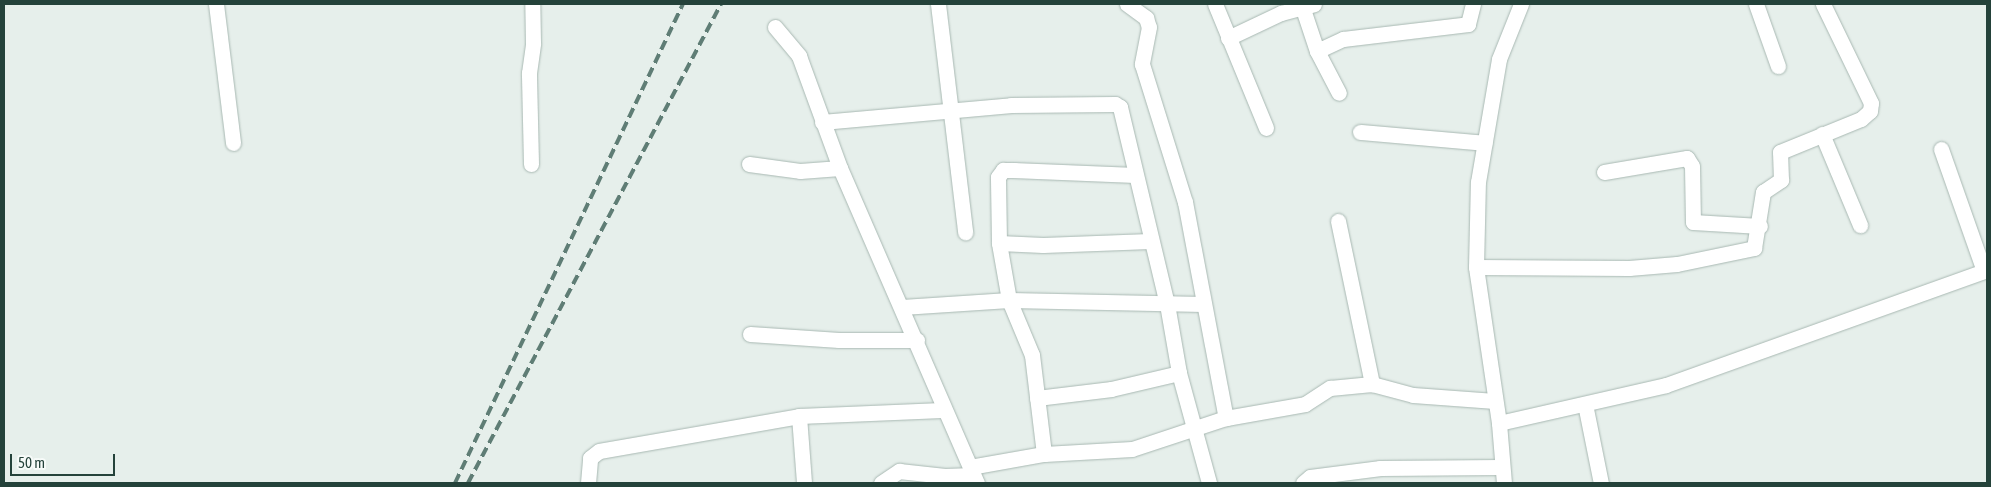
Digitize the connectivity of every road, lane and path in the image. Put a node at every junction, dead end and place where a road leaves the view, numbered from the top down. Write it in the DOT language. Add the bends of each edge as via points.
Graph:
graph roads {
  1 [pos="216,4"];
  2 [pos="532,4"];
  3 [pos="938,4"];
  4 [pos="1127,4"];
  5 [pos="1215,4"];
  6 [pos="1473,4"];
  7 [pos="1521,4"];
  8 [pos="1756,4"];
  9 [pos="1823,4"];
  10 [pos="1308,5"];
  11 [pos="1270,11"];
  12 [pos="775,27"];
  13 [pos="1228,38"];
  14 [pos="1317,51"];
  15 [pos="1778,66"];
  16 [pos="1339,93"];
  17 [pos="951,112"];
  18 [pos="822,122"];
  19 [pos="1266,128"];
  20 [pos="1360,132"];
  21 [pos="1822,134"];
  22 [pos="1485,142"];
  23 [pos="233,143"];
  24 [pos="1941,149"];
  25 [pos="531,164"];
  26 [pos="749,164"];
  27 [pos="840,168"];
  28 [pos="1604,172"];
  29 [pos="1134,175"];
  30 [pos="1338,220"];
  31 [pos="1860,225"];
  32 [pos="1760,226"];
  33 [pos="965,232"];
  34 [pos="999,242"];
  35 [pos="1150,242"];
  36 [pos="1476,267"];
  37 [pos="1986,270"];
  38 [pos="1009,300"];
  39 [pos="1167,304"];
  40 [pos="1202,304"];
  41 [pos="902,307"];
  42 [pos="750,334"];
  43 [pos="917,340"];
  44 [pos="1179,372"];
  45 [pos="1372,384"];
  46 [pos="1037,398"];
  47 [pos="1495,401"];
  48 [pos="1585,404"];
  49 [pos="942,410"];
  50 [pos="800,416"];
  51 [pos="1226,418"];
  52 [pos="1499,423"];
  53 [pos="1192,429"];
  54 [pos="1044,454"];
  55 [pos="1501,467"];
  56 [pos="973,475"];
  57 [pos="1380,476"];
  58 [pos="588,483"];
  59 [pos="804,483"];
  60 [pos="882,483"];
  61 [pos="1208,483"];
  62 [pos="1303,483"];
  63 [pos="1504,483"];
  64 [pos="1601,483"];
  1 -- 23 [label="street"];
  2 -- 25 [label="street" via="534,36 529,73"];
  3 -- 17 [label="street"];
  4 -- 40 [label="street" via="1146,18 1149,27 1142,64 1180,185"];
  5 -- 13 [label="street"];
  6 -- 14 [label="street" via="1468,24 1343,39"];
  7 -- 22 [label="street" via="1498,59"];
  8 -- 15 [label="street"];
  9 -- 21 [label="street" via="1871,103 1870,111 1861,119"];
  10 -- 11 [label="street"];
  10 -- 14 [label="street"];
  11 -- 13 [label="street"];
  12 -- 18 [label="street" via="799,56"];
  13 -- 19 [label="street"];
  14 -- 16 [label="street"];
  17 -- 18 [label="street"];
  17 -- 29 [label="street" via="1033,104 1118,105 1123,111"];
  17 -- 33 [label="street"];
  18 -- 27 [label="street"];
  20 -- 22 [label="street"];
  21 -- 31 [label="street"];
  21 -- 32 [label="street" via="1780,152 1781,180 1763,192"];
  22 -- 36 [label="street" via="1478,182"];
  24 -- 37 [label="street"];
  26 -- 27 [label="street" via="800,171"];
  27 -- 41 [label="street"];
  28 -- 32 [label="street" via="1687,158 1692,166 1693,222"];
  29 -- 34 [label="street" via="1003,170 996,183"];
  29 -- 35 [label="street"];
  30 -- 45 [label="street"];
  32 -- 36 [label="street" via="1754,248 1677,264 1572,269"];
  34 -- 35 [label="street" via="1043,245"];
  34 -- 38 [label="street"];
  35 -- 39 [label="street"];
  36 -- 47 [label="street"];
  37 -- 48 [label="street" via="1666,385"];
  38 -- 39 [label="street"];
  38 -- 41 [label="street"];
  38 -- 46 [label="street" via="1032,356"];
  39 -- 40 [label="street"];
  39 -- 44 [label="street"];
  40 -- 51 [label="street"];
  41 -- 43 [label="street"];
  42 -- 43 [label="street" via="839,340"];
  43 -- 49 [label="street"];
  44 -- 46 [label="street" via="1110,389"];
  44 -- 53 [label="street"];
  45 -- 47 [label="street" via="1414,395"];
  45 -- 51 [label="street" via="1330,388 1305,404"];
  46 -- 54 [label="street"];
  47 -- 52 [label="street"];
  48 -- 52 [label="street"];
  48 -- 64 [label="street"];
  49 -- 50 [label="street"];
  49 -- 56 [label="street"];
  50 -- 58 [label="street" via="599,451 590,458"];
  50 -- 59 [label="street"];
  51 -- 53 [label="street"];
  52 -- 55 [label="street"];
  53 -- 54 [label="street" via="1132,449"];
  53 -- 61 [label="street"];
  54 -- 56 [label="street"];
  55 -- 57 [label="street"];
  55 -- 63 [label="street"];
  56 -- 60 [label="street" via="945,476 899,471"];
  57 -- 62 [label="street" via="1310,477"];
}
